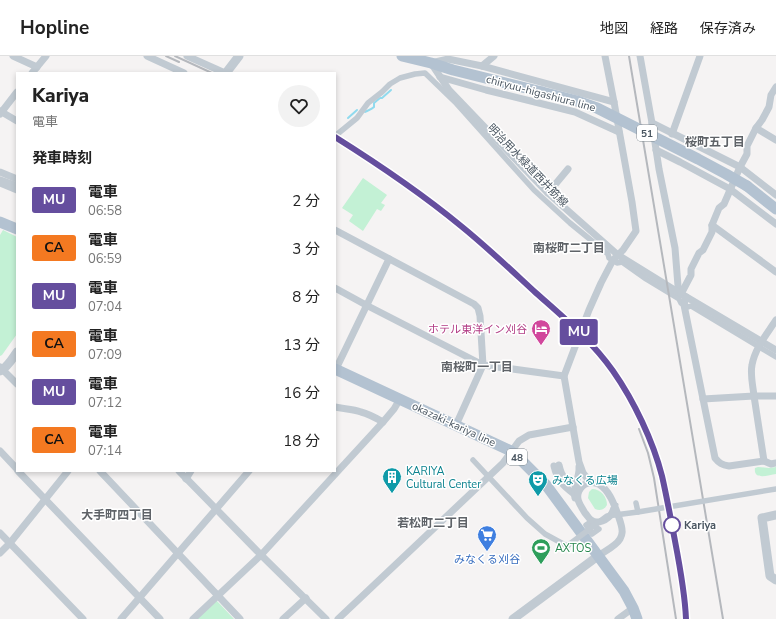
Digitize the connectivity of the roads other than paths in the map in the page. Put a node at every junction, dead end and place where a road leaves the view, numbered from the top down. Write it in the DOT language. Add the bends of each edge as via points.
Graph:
graph roads {
  1 [pos="13,56"];
  2 [pos="46,56"];
  3 [pos="147,56"];
  4 [pos="187,56"];
  5 [pos="239,56"];
  6 [pos="402,56"];
  7 [pos="494,56"];
  8 [pos="605,56"];
  9 [pos="640,56"];
  10 [pos="700,56"];
  11 [pos="431,63"];
  12 [pos="482,66"];
  13 [pos="34,70"];
  14 [pos="182,72"];
  15 [pos="224,72"];
  16 [pos="227,72"];
  17 [pos="440,77"];
  18 [pos="776,87"];
  19 [pos="16,93"];
  20 [pos="614,102"];
  21 [pos="0,112"];
  22 [pos="16,120"];
  23 [pos="652,123"];
  24 [pos="756,128"];
  25 [pos="619,132"];
  26 [pos="672,134"];
  27 [pos="336,135"];
  28 [pos="776,140"];
  29 [pos="656,150"];
  30 [pos="740,167"];
  31 [pos="568,169"];
  32 [pos="0,172"];
  33 [pos="0,178"];
  34 [pos="16,179"];
  35 [pos="0,183"];
  36 [pos="16,185"];
  37 [pos="730,189"];
  38 [pos="16,190"];
  39 [pos="548,194"];
  40 [pos="776,196"];
  41 [pos="776,209"];
  42 [pos="1,224"];
  43 [pos="776,224"];
  44 [pos="712,225"];
  45 [pos="16,229"];
  46 [pos="336,231"];
  47 [pos="616,258"];
  48 [pos="389,259"];
  49 [pos="776,272"];
  50 [pos="336,289"];
  51 [pos="684,296"];
  52 [pos="366,305"];
  53 [pos="684,305"];
  54 [pos="776,320"];
  55 [pos="760,344"];
  56 [pos="776,350"];
  57 [pos="16,353"];
  58 [pos="776,357"];
  59 [pos="483,365"];
  60 [pos="336,368"];
  61 [pos="1,369"];
  62 [pos="336,370"];
  63 [pos="564,376"];
  64 [pos="16,383"];
  65 [pos="754,396"];
  66 [pos="776,396"];
  67 [pos="703,399"];
  68 [pos="400,400"];
  69 [pos="336,407"];
  70 [pos="383,422"];
  71 [pos="456,425"];
  72 [pos="573,427"];
  73 [pos="511,451"];
  74 [pos="0,452"];
  75 [pos="473,460"];
  76 [pos="764,461"];
  77 [pos="579,462"];
  78 [pos="776,463"];
  79 [pos="16,468"];
  80 [pos="20,472"];
  81 [pos="67,472"];
  82 [pos="101,472"];
  83 [pos="180,472"];
  84 [pos="190,472"];
  85 [pos="248,472"];
  86 [pos="186,479"];
  87 [pos="576,481"];
  88 [pos="590,482"];
  89 [pos="776,489"];
  90 [pos="574,494"];
  91 [pos="45,499"];
  92 [pos="636,503"];
  93 [pos="579,504"];
  94 [pos="615,505"];
  95 [pos="216,509"];
  96 [pos="638,512"];
  97 [pos="776,515"];
  98 [pos="0,533"];
  99 [pos="10,543"];
  100 [pos="0,553"];
  101 [pos="178,554"];
  102 [pos="261,555"];
  103 [pos="598,556"];
  104 [pos="776,580"];
  105 [pos="218,595"];
  106 [pos="139,598"];
  107 [pos="306,598"];
  108 [pos="634,608"];
  109 [pos="83,619"];
  110 [pos="121,619"];
  111 [pos="160,619"];
  112 [pos="193,619"];
  113 [pos="240,619"];
  114 [pos="283,619"];
  115 [pos="326,619"];
  116 [pos="338,619"];
  117 [pos="514,619"];
  118 [pos="618,619"];
  119 [pos="637,619"];
  1 -- 13 [label="street"];
  2 -- 13 [label="street"];
  3 -- 14 [label="street"];
  4 -- 15 [label="street"];
  5 -- 16 [label="street"];
  6 -- 11 [label="main road, chiryuu-higashiura line / 51"];
  7 -- 12 [label="street"];
  8 -- 20 [label="street"];
  9 -- 23 [label="street"];
  10 -- 26 [label="street"];
  11 -- 12 [label="street" via="448,59"];
  11 -- 17 [label="street"];
  11 -- 41 [label="main road, chiryuu-higashiura line / 51, bridge" via="597,108 726,174 747,186"];
  12 -- 20 [label="street"];
  17 -- 25 [label="street" via="575,112"];
  17 -- 39 [label="street"];
  18 -- 24 [label="street" via="771,95 769,107"];
  19 -- 21 [label="street"];
  20 -- 25 [label="street"];
  21 -- 22 [label="street"];
  23 -- 26 [label="street"];
  23 -- 29 [label="street"];
  24 -- 28 [label="street"];
  24 -- 30 [label="street"];
  25 -- 47 [label="street" via="636,231"];
  26 -- 30 [label="street"];
  27 -- 47 [label="street, 明治用水緑道西井筋線" via="390,84 400,78 425,73 455,102 534,190 608,254 609,258"];
  29 -- 37 [label="street"];
  29 -- 51 [label="street" via="675,248 678,286"];
  30 -- 37 [label="street"];
  30 -- 40 [label="street"];
  31 -- 39 [label="street"];
  32 -- 34 [label="street"];
  33 -- 36 [label="street"];
  35 -- 38 [label="street"];
  37 -- 43 [label="street"];
  37 -- 44 [label="street"];
  39 -- 47 [label="street"];
  42 -- 45 [label="main road"];
  44 -- 49 [label="street"];
  44 -- 51 [label="street" via="712,232 691,269"];
  46 -- 48 [label="street"];
  47 -- 51 [label="street"];
  47 -- 53 [label="street, 明治用水緑道西井筋線" via="617,263 622,262 679,299"];
  47 -- 63 [label="street" via="589,310"];
  48 -- 52 [label="street"];
  48 -- 59 [label="street" via="478,308"];
  50 -- 52 [label="street"];
  51 -- 53 [label="street"];
  51 -- 55 [label="street"];
  52 -- 59 [label="street"];
  52 -- 60 [label="street"];
  53 -- 55 [label="street, 明治用水緑道西井筋線" via="691,306"];
  53 -- 67 [label="street"];
  54 -- 55 [label="street"];
  55 -- 56 [label="street"];
  55 -- 58 [label="street, 明治用水緑道西井筋線"];
  55 -- 65 [label="street" via="752,366"];
  57 -- 61 [label="street"];
  59 -- 63 [label="street"];
  59 -- 71 [label="street"];
  61 -- 64 [label="street"];
  62 -- 68 [label="main road, okazaki-kariya line / 48"];
  63 -- 72 [label="street"];
  65 -- 66 [label="street"];
  65 -- 67 [label="street"];
  65 -- 76 [label="street"];
  67 -- 76 [label="street" via="715,458 729,466"];
  68 -- 70 [label="street"];
  68 -- 71 [label="main road, okazaki-kariya line / 48"];
  69 -- 70 [label="street" via="371,415"];
  70 -- 102 [label="street"];
  71 -- 73 [label="main road, okazaki-kariya line / 48"];
  72 -- 73 [label="street" via="530,435 519,441"];
  72 -- 77 [label="street"];
  73 -- 103 [label="main road, okazaki-kariya line / 48" via="546,485"];
  73 -- 116 [label="street" via="503,463"];
  74 -- 79 [label="street"];
  75 -- 96 [label="street, bridge" via="544,534 567,546 608,516"];
  76 -- 78 [label="street"];
  77 -- 87 [label="street" via="580,473"];
  77 -- 88 [label="street"];
  80 -- 91 [label="street"];
  81 -- 91 [label="street"];
  82 -- 101 [label="street"];
  83 -- 86 [label="street"];
  84 -- 86 [label="street"];
  85 -- 95 [label="street"];
  86 -- 95 [label="street"];
  87 -- 90 [label="street"];
  87 -- 90 [label="street" via="566,479 556,465 556,475 560,482"];
  88 -- 93 [label="street" via="578,492"];
  88 -- 94 [label="street" via="604,488"];
  89 -- 96 [label="street, bridge"];
  90 -- 93 [label="street"];
  91 -- 99 [label="street"];
  91 -- 106 [label="street"];
  92 -- 96 [label="street"];
  93 -- 94 [label="street" via="590,520 596,522 609,517"];
  94 -- 103 [label="street" via="622,533 614,546"];
  95 -- 101 [label="street"];
  95 -- 102 [label="street"];
  97 -- 104 [label="street" via="762,518 770,576"];
  98 -- 99 [label="street"];
  99 -- 100 [label="street"];
  99 -- 109 [label="street"];
  101 -- 105 [label="street"];
  101 -- 106 [label="street"];
  102 -- 105 [label="street"];
  102 -- 107 [label="street"];
  103 -- 108 [label="main road, okazaki-kariya line / 48"];
  103 -- 117 [label="street"];
  105 -- 112 [label="street"];
  105 -- 113 [label="street"];
  106 -- 110 [label="street"];
  106 -- 111 [label="street"];
  107 -- 114 [label="street"];
  107 -- 115 [label="street"];
  108 -- 118 [label="street"];
  108 -- 119 [label="main road, okazaki-kariya line / 48"];
}
